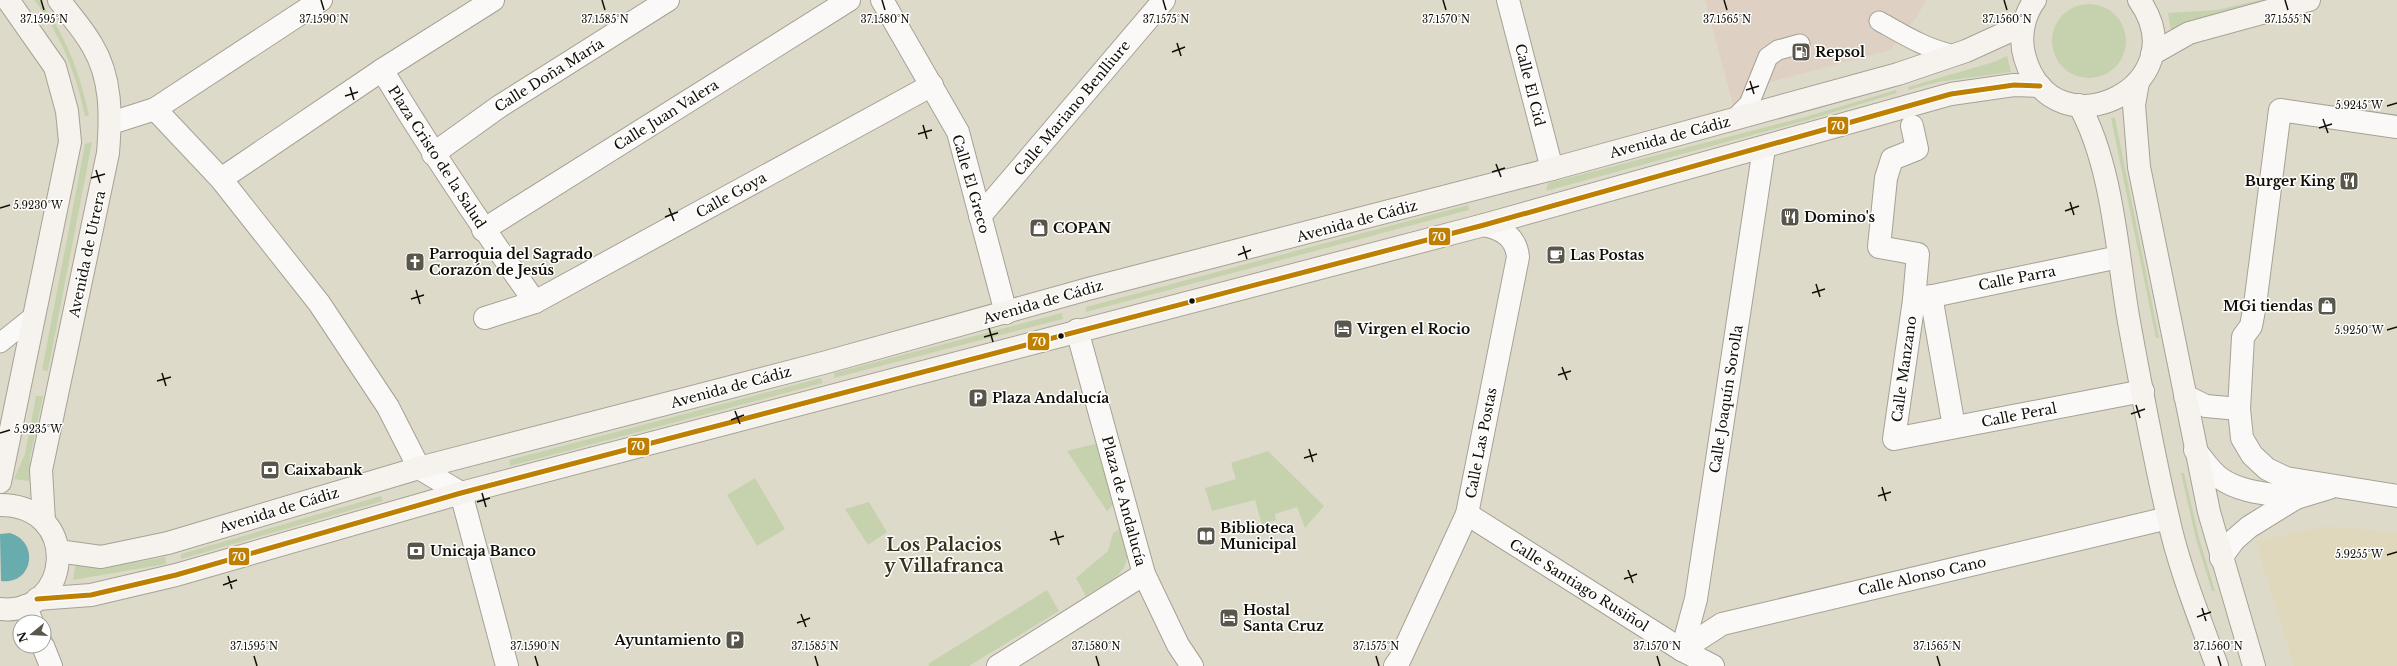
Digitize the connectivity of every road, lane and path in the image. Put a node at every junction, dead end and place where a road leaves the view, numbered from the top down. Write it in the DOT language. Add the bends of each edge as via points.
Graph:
graph roads {
  1 [pos="8,0"];
  2 [pos="59,0"];
  3 [pos="321,0"];
  4 [pos="492,0"];
  5 [pos="668,0"];
  6 [pos="849,0"];
  7 [pos="882,0"];
  8 [pos="1164,0"];
  9 [pos="1508,0"];
  10 [pos="2035,0"];
  11 [pos="2139,0"];
  12 [pos="2309,0"];
  13 [pos="1879,21"];
  14 [pos="2024,25"];
  15 [pos="1800,44"];
  16 [pos="2152,54"];
  17 [pos="1955,55"];
  18 [pos="382,70"];
  19 [pos="2138,82"];
  20 [pos="932,85"];
  21 [pos="2040,86"];
  22 [pos="2079,105"];
  23 [pos="155,109"];
  24 [pos="1734,119"];
  25 [pos="111,123"];
  26 [pos="1912,126"];
  27 [pos="2397,127"];
  28 [pos="1764,148"];
  29 [pos="433,154"];
  30 [pos="1552,169"];
  31 [pos="221,180"];
  32 [pos="980,216"];
  33 [pos="1484,225"];
  34 [pos="483,230"];
  35 [pos="2119,257"];
  36 [pos="1923,298"];
  37 [pos="535,302"];
  38 [pos="1006,313"];
  39 [pos="35,315"];
  40 [pos="485,318"];
  41 [pos="1077,330"];
  42 [pos="0,343"];
  43 [pos="2143,391"];
  44 [pos="2185,396"];
  45 [pos="2239,410"];
  46 [pos="1954,427"];
  47 [pos="1894,439"];
  48 [pos="2195,450"];
  49 [pos="419,468"];
  50 [pos="0,482"];
  51 [pos="2334,487"];
  52 [pos="461,493"];
  53 [pos="2397,496"];
  54 [pos="2296,498"];
  55 [pos="0,505"];
  56 [pos="1467,514"];
  57 [pos="2168,518"];
  58 [pos="44,521"];
  59 [pos="58,551"];
  60 [pos="2221,558"];
  61 [pos="1144,574"];
  62 [pos="0,609"];
  63 [pos="32,609"];
  64 [pos="1682,650"];
  65 [pos="46,654"];
  66 [pos="51,666"];
  67 [pos="507,666"];
  68 [pos="998,666"];
  69 [pos="1192,666"];
  70 [pos="1395,666"];
  71 [pos="1713,666"];
  72 [pos="2217,666"];
  73 [pos="2254,666"];
  1 -- 39 [label="main road" via="51,59 62,92 69,128 67,162"];
  2 -- 25 [label="main road, Avenida de Utrera" via="92,44 100,61 111,101"];
  3 -- 23 [label="street"];
  4 -- 18 [label="street"];
  5 -- 29 [label="street, Calle Doña María" via="500,106"];
  6 -- 34 [label="street, Calle Juan Valera"];
  7 -- 20 [label="street, Calle El Greco"];
  8 -- 32 [label="street, Calle Mariano Benlliure"];
  9 -- 30 [label="street, Calle El Cid"];
  10 -- 14 [label="main road"];
  11 -- 16 [label="main road" via="2151,25"];
  12 -- 16 [label="main road" via="2189,33"];
  13 -- 17 [label="lane" via="1913,41"];
  14 -- 17 [label="main road, Avenida de Cádiz"];
  14 -- 21 [label="main road" via="2024,56 2029,70"];
  15 -- 24 [label="lane" via="1778,50 1768,57 1749,104"];
  16 -- 19 [label="main road" via="2147,69"];
  17 -- 24 [label="main road, Avenida de Cádiz" via="1898,74"];
  18 -- 29 [label="street, Plaza Cristo de la Salud"];
  18 -- 31 [label="street"];
  19 -- 22 [label="main road" via="2113,101 2097,105"];
  19 -- 44 [label="main road" via="2134,106 2139,167"];
  20 -- 32 [label="street, Calle El Greco" via="958,132"];
  20 -- 37 [label="street, Calle Goya"];
  21 -- 22 [label="main road" via="2058,99"];
  21 -- 28 [label="main road" via="2014,85 1958,92"];
  22 -- 35 [label="main road" via="2086,118 2103,170"];
  23 -- 25 [label="street"];
  23 -- 31 [label="street"];
  24 -- 30 [label="main road, Avenida de Cádiz"];
  25 -- 58 [label="main road, Avenida de Utrera" via="108,153 41,470"];
  26 -- 36 [label="street" via="1917,149 1892,159 1886,178 1879,247 1918,254"];
  27 -- 45 [label="street" via="2280,110 2256,306 2251,326 2243,337"];
  28 -- 33 [label="main road"];
  28 -- 64 [label="street, Calle Joaquín Sorolla" via="1696,599"];
  29 -- 34 [label="street, Plaza Cristo de la Salud"];
  30 -- 38 [label="main road, Avenida de Cádiz" via="1088,289"];
  31 -- 49 [label="street" via="319,303 388,407"];
  32 -- 38 [label="street, Calle El Greco"];
  33 -- 41 [label="main road"];
  33 -- 56 [label="street, Calle Las Postas" via="1500,229 1512,238 1518,257"];
  34 -- 37 [label="street, Plaza Cristo de la Salud"];
  35 -- 36 [label="street, Calle Parra"];
  35 -- 43 [label="main road"];
  36 -- 46 [label="street"];
  36 -- 47 [label="street, Calle Manzano"];
  37 -- 40 [label="street, Calle Goya"];
  38 -- 49 [label="main road, Avenida de Cádiz"];
  39 -- 42 [label="lane"];
  39 -- 50 [label="main road"];
  41 -- 52 [label="main road"];
  41 -- 61 [label="street, Plaza de Andalucía"];
  43 -- 46 [label="street, Calle Peral"];
  43 -- 57 [label="main road"];
  44 -- 45 [label="street" via="2206,406"];
  44 -- 48 [label="main road"];
  45 -- 51 [label="street" via="2242,438 2252,455 2267,469 2286,478"];
  46 -- 47 [label="street, Calle Peral"];
  48 -- 54 [label="street" via="2216,475 2228,483 2259,492"];
  48 -- 60 [label="main road"];
  49 -- 52 [label="street"];
  49 -- 59 [label="main road, Avenida de Cádiz" via="135,552 101,557"];
  51 -- 53 [label="street"];
  51 -- 54 [label="street"];
  52 -- 63 [label="main road" via="176,575"];
  52 -- 67 [label="street"];
  54 -- 60 [label="street" via="2240,534"];
  55 -- 58 [label="main road" via="27,509"];
  56 -- 64 [label="street, Calle Santiago Rusiñol"];
  56 -- 70 [label="street, Calle Las Postas"];
  57 -- 64 [label="street, Calle Alonso Cano" via="1722,624"];
  57 -- 72 [label="main road" via="2194,605"];
  58 -- 59 [label="main road" via="54,535"];
  59 -- 63 [label="main road" via="55,578"];
  60 -- 73 [label="main road"];
  61 -- 68 [label="street, Plaza de Andalucía"];
  61 -- 69 [label="street" via="1178,645"];
  62 -- 63 [label="main road"];
  64 -- 71 [label="street, Calle Santiago Rusiñol"];
  65 -- 66 [label="street"];
}
